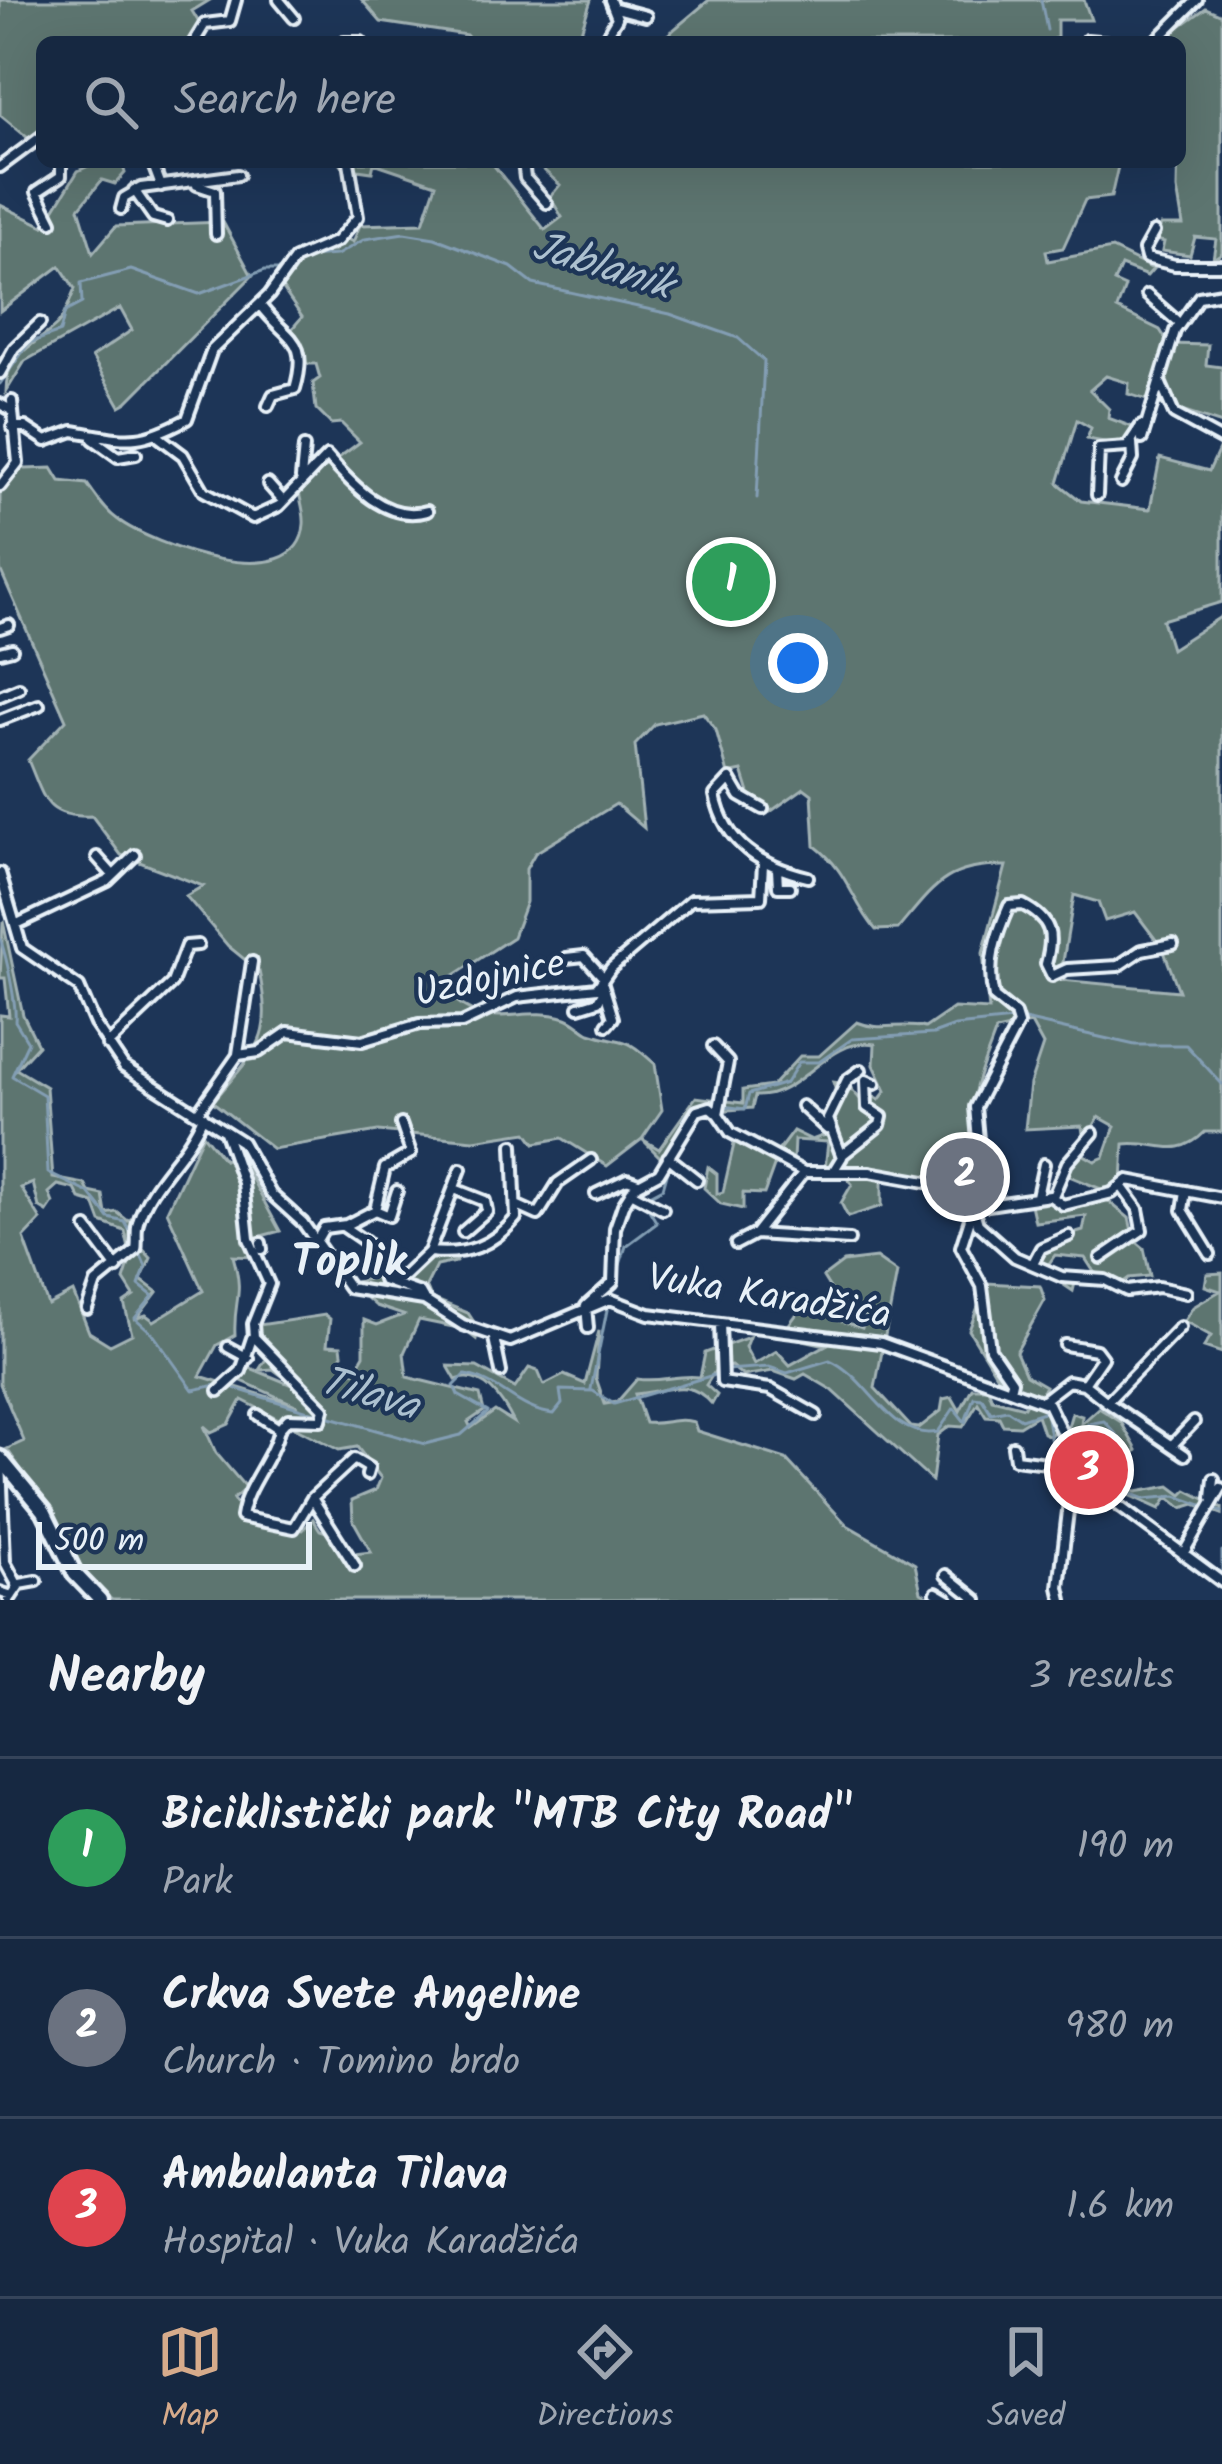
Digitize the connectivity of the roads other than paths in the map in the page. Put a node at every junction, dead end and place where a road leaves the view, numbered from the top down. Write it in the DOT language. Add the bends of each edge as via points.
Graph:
graph roads {
  1 [pos="236,0"];
  2 [pos="279,0"];
  3 [pos="1197,0"];
  4 [pos="613,4"];
  5 [pos="214,11"];
  6 [pos="646,16"];
  7 [pos="294,18"];
  8 [pos="224,22"];
  9 [pos="198,36"];
  10 [pos="607,36"];
  11 [pos="1161,36"];
  12 [pos="36,140"];
  13 [pos="0,167"];
  14 [pos="62,168"];
  15 [pos="154,168"];
  16 [pos="351,168"];
  17 [pos="524,168"];
  18 [pos="238,176"];
  19 [pos="195,184"];
  20 [pos="162,187"];
  21 [pos="134,190"];
  22 [pos="547,202"];
  23 [pos="121,209"];
  24 [pos="167,221"];
  25 [pos="52,222"];
  26 [pos="1154,232"];
  27 [pos="216,234"];
  28 [pos="1222,265"];
  29 [pos="1222,293"];
  30 [pos="1148,295"];
  31 [pos="260,305"];
  32 [pos="40,323"];
  33 [pos="1179,323"];
  34 [pos="210,337"];
  35 [pos="212,350"];
  36 [pos="0,374"];
  37 [pos="1160,379"];
  38 [pos="0,404"];
  39 [pos="268,406"];
  40 [pos="1146,422"];
  41 [pos="12,427"];
  42 [pos="0,436"];
  43 [pos="159,437"];
  44 [pos="92,438"];
  45 [pos="1142,439"];
  46 [pos="1222,440"];
  47 [pos="1132,443"];
  48 [pos="14,446"];
  49 [pos="304,447"];
  50 [pos="136,454"];
  51 [pos="301,479"];
  52 [pos="1121,482"];
  53 [pos="268,484"];
  54 [pos="0,486"];
  55 [pos="1097,495"];
  56 [pos="283,502"];
  57 [pos="427,511"];
  58 [pos="12,649"];
  59 [pos="0,652"];
  60 [pos="19,688"];
  61 [pos="0,696"];
  62 [pos="39,705"];
  63 [pos="0,720"];
  64 [pos="763,809"];
  65 [pos="135,854"];
  66 [pos="97,857"];
  67 [pos="763,864"];
  68 [pos="777,869"];
  69 [pos="0,873"];
  70 [pos="113,875"];
  71 [pos="808,877"];
  72 [pos="790,887"];
  73 [pos="5,897"];
  74 [pos="17,928"];
  75 [pos="2,935"];
  76 [pos="1173,944"];
  77 [pos="198,945"];
  78 [pos="566,958"];
  79 [pos="252,962"];
  80 [pos="603,985"];
  81 [pos="579,1007"];
  82 [pos="607,1025"];
  83 [pos="107,1045"];
  84 [pos="712,1046"];
  85 [pos="238,1055"];
  86 [pos="862,1070"];
  87 [pos="875,1084"];
  88 [pos="802,1106"];
  89 [pos="720,1109"];
  90 [pos="200,1114"];
  91 [pos="401,1124"];
  92 [pos="224,1129"];
  93 [pos="828,1129"];
  94 [pos="1094,1133"];
  95 [pos="513,1145"];
  96 [pos="668,1157"];
  97 [pos="842,1157"];
  98 [pos="591,1160"];
  99 [pos="1044,1164"];
  100 [pos="461,1169"];
  101 [pos="833,1171"];
  102 [pos="804,1172"];
  103 [pos="697,1180"];
  104 [pos="796,1183"];
  105 [pos="638,1184"];
  106 [pos="1122,1187"];
  107 [pos="456,1190"];
  108 [pos="397,1191"];
  109 [pos="1186,1191"];
  110 [pos="631,1192"];
  111 [pos="596,1195"];
  112 [pos="969,1195"];
  113 [pos="802,1196"];
  114 [pos="1037,1196"];
  115 [pos="1053,1196"];
  116 [pos="1222,1198"];
  117 [pos="518,1206"];
  118 [pos="663,1209"];
  119 [pos="375,1210"];
  120 [pos="300,1220"];
  121 [pos="343,1226"];
  122 [pos="87,1228"];
  123 [pos="463,1232"];
  124 [pos="295,1234"];
  125 [pos="755,1234"];
  126 [pos="1069,1236"];
  127 [pos="250,1240"];
  128 [pos="849,1240"];
  129 [pos="316,1242"];
  130 [pos="366,1242"];
  131 [pos="736,1244"];
  132 [pos="263,1245"];
  133 [pos="429,1252"];
  134 [pos="1210,1254"];
  135 [pos="1101,1258"];
  136 [pos="1034,1261"];
  137 [pos="118,1268"];
  138 [pos="1186,1293"];
  139 [pos="424,1300"];
  140 [pos="586,1306"];
  141 [pos="87,1309"];
  142 [pos="720,1323"];
  143 [pos="1180,1327"];
  144 [pos="588,1328"];
  145 [pos="252,1331"];
  146 [pos="494,1338"];
  147 [pos="1065,1346"];
  148 [pos="228,1347"];
  149 [pos="248,1358"];
  150 [pos="501,1372"];
  151 [pos="1084,1384"];
  152 [pos="222,1387"];
  153 [pos="1010,1390"];
  154 [pos="1042,1401"];
  155 [pos="1107,1402"];
  156 [pos="817,1414"];
  157 [pos="258,1415"];
  158 [pos="1194,1422"];
  159 [pos="279,1429"];
  160 [pos="1172,1445"];
  161 [pos="1013,1446"];
  162 [pos="1071,1452"];
  163 [pos="1185,1455"];
  164 [pos="2,1460"];
  165 [pos="367,1475"];
  166 [pos="1079,1475"];
  167 [pos="1214,1479"];
  168 [pos="1221,1488"];
  169 [pos="312,1498"];
  170 [pos="1209,1505"];
  171 [pos="1182,1555"];
  172 [pos="355,1566"];
  173 [pos="946,1575"];
  174 [pos="37,1581"];
  175 [pos="1222,1582"];
  176 [pos="17,1586"];
  177 [pos="0,1592"];
  178 [pos="936,1593"];
  179 [pos="10,1598"];
  180 [pos="100,1600"];
  181 [pos="948,1600"];
  182 [pos="977,1600"];
  183 [pos="1062,1600"];
  1 -- 8 [label="street"];
  2 -- 7 [label="street"];
  3 -- 11 [label="street"];
  4 -- 6 [label="street"];
  4 -- 10 [label="street"];
  5 -- 8 [label="street"];
  8 -- 9 [label="street" via="205,24"];
  12 -- 13 [label="street"];
  14 -- 25 [label="street" via="38,192"];
  15 -- 20 [label="street"];
  16 -- 31 [label="street" via="358,217 337,241 303,252"];
  17 -- 22 [label="street"];
  18 -- 19 [label="street"];
  19 -- 20 [label="street"];
  19 -- 27 [label="street" via="214,191"];
  20 -- 21 [label="street"];
  21 -- 23 [label="street"];
  21 -- 24 [label="street" via="153,217"];
  26 -- 28 [label="street" via="1146,258"];
  29 -- 33 [label="street" via="1198,297"];
  30 -- 33 [label="street"];
  31 -- 35 [label="street"];
  31 -- 39 [label="street" via="302,357 295,389 273,395"];
  32 -- 36 [label="street"];
  33 -- 37 [label="street"];
  34 -- 35 [label="street"];
  35 -- 43 [label="street" via="191,414"];
  37 -- 40 [label="street"];
  37 -- 46 [label="street" via="1174,414"];
  38 -- 41 [label="street" via="12,405"];
  40 -- 45 [label="street"];
  40 -- 47 [label="street"];
  41 -- 44 [label="street" via="46,441 68,431"];
  41 -- 48 [label="street"];
  42 -- 48 [label="street"];
  43 -- 44 [label="street"];
  43 -- 56 [label="street" via="225,503 256,518"];
  44 -- 50 [label="street" via="118,457"];
  47 -- 52 [label="street"];
  47 -- 55 [label="street" via="1101,446"];
  48 -- 54 [label="street" via="17,466"];
  49 -- 51 [label="street"];
  51 -- 56 [label="street"];
  51 -- 57 [label="street" via="327,456 346,481 394,512"];
  53 -- 56 [label="street"];
  58 -- 59 [label="street"];
  60 -- 61 [label="street"];
  62 -- 63 [label="street"];
  64 -- 67 [label="street" via="736,793 730,779 715,793 738,843"];
  65 -- 70 [label="street"];
  66 -- 70 [label="street"];
  67 -- 68 [label="street"];
  67 -- 80 [label="street, Uzdojnice" via="761,898 691,900"];
  68 -- 71 [label="street"];
  68 -- 72 [label="street" via="778,887"];
  69 -- 73 [label="street"];
  70 -- 74 [label="street"];
  73 -- 74 [label="street"];
  74 -- 75 [label="street"];
  74 -- 83 [label="street" via="30,956 80,987"];
  76 -- 112 [label="street" via="1142,950 1118,967 1052,976 1046,964 1053,934 1034,911 1013,904 992,960 994,997 1018,1024 977,1101 980,1162"];
  77 -- 83 [label="street" via="186,946 172,983"];
  78 -- 80 [label="street" via="584,956"];
  79 -- 85 [label="street"];
  80 -- 81 [label="street" via="598,1001"];
  80 -- 82 [label="street" via="613,1018"];
  80 -- 85 [label="street, Uzdojnice" via="517,997 463,1023 419,1024 362,1041 294,1031"];
  83 -- 90 [label="street" via="124,1067"];
  84 -- 89 [label="street" via="728,1061"];
  85 -- 90 [label="street"];
  86 -- 93 [label="street" via="847,1081"];
  87 -- 97 [label="street" via="862,1087 880,1125"];
  88 -- 93 [label="street"];
  89 -- 96 [label="street, Vuka Karadžića" via="697,1111"];
  89 -- 102 [label="street" via="731,1133"];
  90 -- 92 [label="street"];
  90 -- 137 [label="street" via="178,1162 151,1192 137,1249"];
  91 -- 119 [label="street" via="411,1153 386,1168"];
  92 -- 120 [label="street"];
  92 -- 127 [label="street" via="243,1183"];
  93 -- 97 [label="street"];
  94 -- 115 [label="street" via="1067,1163"];
  95 -- 117 [label="street"];
  96 -- 103 [label="street"];
  96 -- 105 [label="street, Vuka Karadžića"];
  97 -- 101 [label="street"];
  98 -- 117 [label="street" via="558,1183 538,1215"];
  99 -- 114 [label="street"];
  100 -- 107 [label="street"];
  101 -- 102 [label="street"];
  101 -- 112 [label="street" via="927,1179"];
  102 -- 104 [label="street, Vuka Karadžića"];
  104 -- 113 [label="street"];
  104 -- 125 [label="street, Vuka Karadžića"];
  105 -- 110 [label="street, Vuka Karadžića"];
  105 -- 111 [label="street" via="627,1179"];
  106 -- 109 [label="street" via="1134,1180"];
  106 -- 115 [label="street" via="1063,1204"];
  106 -- 135 [label="street" via="1142,1230"];
  107 -- 123 [label="street" via="485,1201 487,1211"];
  107 -- 133 [label="street"];
  108 -- 119 [label="street" via="389,1216"];
  109 -- 116 [label="street"];
  109 -- 134 [label="street" via="1183,1210"];
  110 -- 118 [label="street"];
  110 -- 140 [label="street, Vuka Karadžića" via="615,1228 613,1282"];
  112 -- 114 [label="street" via="982,1204"];
  112 -- 136 [label="street" via="980,1226 1008,1252"];
  112 -- 153 [label="street" via="961,1247 982,1286 990,1349"];
  114 -- 115 [label="street"];
  117 -- 133 [label="street" via="516,1218 485,1246"];
  119 -- 121 [label="street"];
  120 -- 124 [label="street"];
  120 -- 129 [label="street"];
  121 -- 129 [label="street" via="324,1228"];
  121 -- 130 [label="street"];
  122 -- 137 [label="street"];
  125 -- 128 [label="street, Vuka Karadžića"];
  125 -- 131 [label="street"];
  126 -- 136 [label="street" via="1041,1248"];
  127 -- 132 [label="street"];
  127 -- 145 [label="street" via="268,1284"];
  129 -- 139 [label="street" via="332,1275 358,1291"];
  133 -- 139 [label="street" via="405,1275 382,1282"];
  136 -- 138 [label="street" via="1062,1277 1105,1280 1126,1291"];
  137 -- 141 [label="street" via="96,1283"];
  139 -- 146 [label="street"];
  140 -- 142 [label="street, Vuka Karadžića" via="615,1300 635,1311"];
  140 -- 144 [label="street"];
  140 -- 146 [label="street, Vuka Karadžića" via="515,1340"];
  142 -- 153 [label="street, Vuka Karadžića" via="881,1343"];
  142 -- 156 [label="street" via="722,1382 770,1389"];
  143 -- 155 [label="street"];
  145 -- 149 [label="street"];
  145 -- 159 [label="street" via="322,1402 324,1415 288,1419"];
  146 -- 150 [label="street"];
  147 -- 151 [label="street" via="1102,1354"];
  148 -- 149 [label="street"];
  149 -- 152 [label="street"];
  151 -- 154 [label="street" via="1068,1381"];
  151 -- 155 [label="street"];
  153 -- 154 [label="street, Vuka Karadžića"];
  154 -- 162 [label="street"];
  155 -- 160 [label="street"];
  157 -- 159 [label="street"];
  158 -- 160 [label="street"];
  159 -- 169 [label="street" via="276,1451 240,1515 294,1528"];
  160 -- 163 [label="street"];
  161 -- 162 [label="street" via="1015,1459 1063,1465"];
  162 -- 166 [label="street"];
  164 -- 176 [label="street" via="4,1562"];
  164 -- 180 [label="main road"];
  165 -- 169 [label="street" via="354,1459"];
  166 -- 171 [label="street"];
  166 -- 183 [label="street" via="1070,1495"];
  167 -- 170 [label="street"];
  168 -- 170 [label="street"];
  169 -- 172 [label="street"];
  170 -- 171 [label="street"];
  171 -- 175 [label="street"];
  173 -- 182 [label="street"];
  174 -- 176 [label="street"];
  176 -- 179 [label="street"];
  177 -- 179 [label="street"];
  178 -- 181 [label="street"];
}
